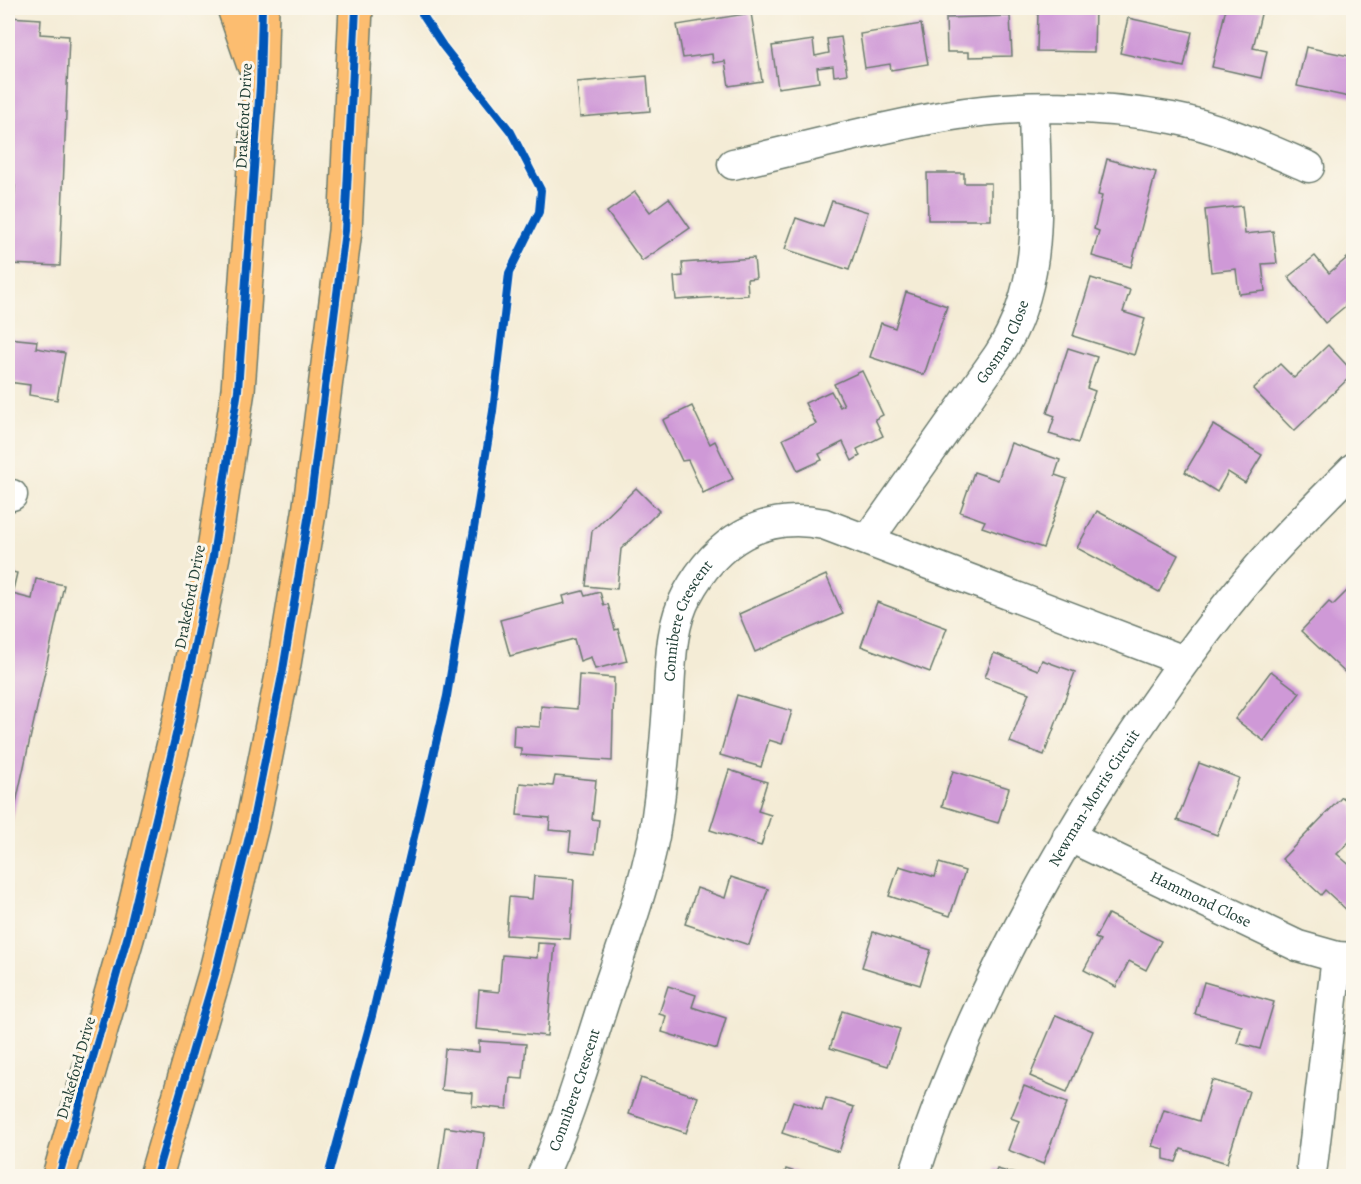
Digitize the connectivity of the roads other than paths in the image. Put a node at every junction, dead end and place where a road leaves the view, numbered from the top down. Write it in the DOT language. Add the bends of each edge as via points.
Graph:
graph roads {
  1 [pos="234,8"];
  2 [pos="262,8"];
  3 [pos="356,8"];
  4 [pos="260,85"];
  5 [pos="1034,108"];
  6 [pos="733,164"];
  7 [pos="1309,167"];
  8 [pos="1353,468"];
  9 [pos="868,540"];
  10 [pos="1184,662"];
  11 [pos="1068,836"];
  12 [pos="1345,957"];
  13 [pos="1312,1166"];
  14 [pos="59,1176"];
  15 [pos="156,1176"];
  16 [pos="542,1176"];
  17 [pos="914,1176"];
  1 -- 4 [label="highway"];
  2 -- 4 [label="highway, Drakeford Drive"];
  3 -- 15 [label="highway" via="345,231 309,513 283,670 252,825 215,974"];
  4 -- 14 [label="highway, Drakeford Drive" via="238,390 213,556 179,722 128,935"];
  5 -- 6 [label="street" via="947,116"];
  5 -- 7 [label="street" via="1104,108 1174,118 1242,138"];
  5 -- 9 [label="street, Gosman Close" via="1035,255 1027,298 1004,347"];
  8 -- 10 [label="street, Newman-Morris Circuit" via="1262,563"];
  9 -- 10 [label="street, Connibere Crescent"];
  9 -- 16 [label="street, Connibere Crescent" via="807,520 771,522 722,548 686,596 673,636 653,838 573,1098"];
  10 -- 11 [label="street, Newman-Morris Circuit"];
  11 -- 12 [label="street, Hammond Close" via="1298,946"];
  11 -- 17 [label="street, Newman-Morris Circuit" via="978,1010"];
  12 -- 13 [label="street, Hammond Close"];
}
